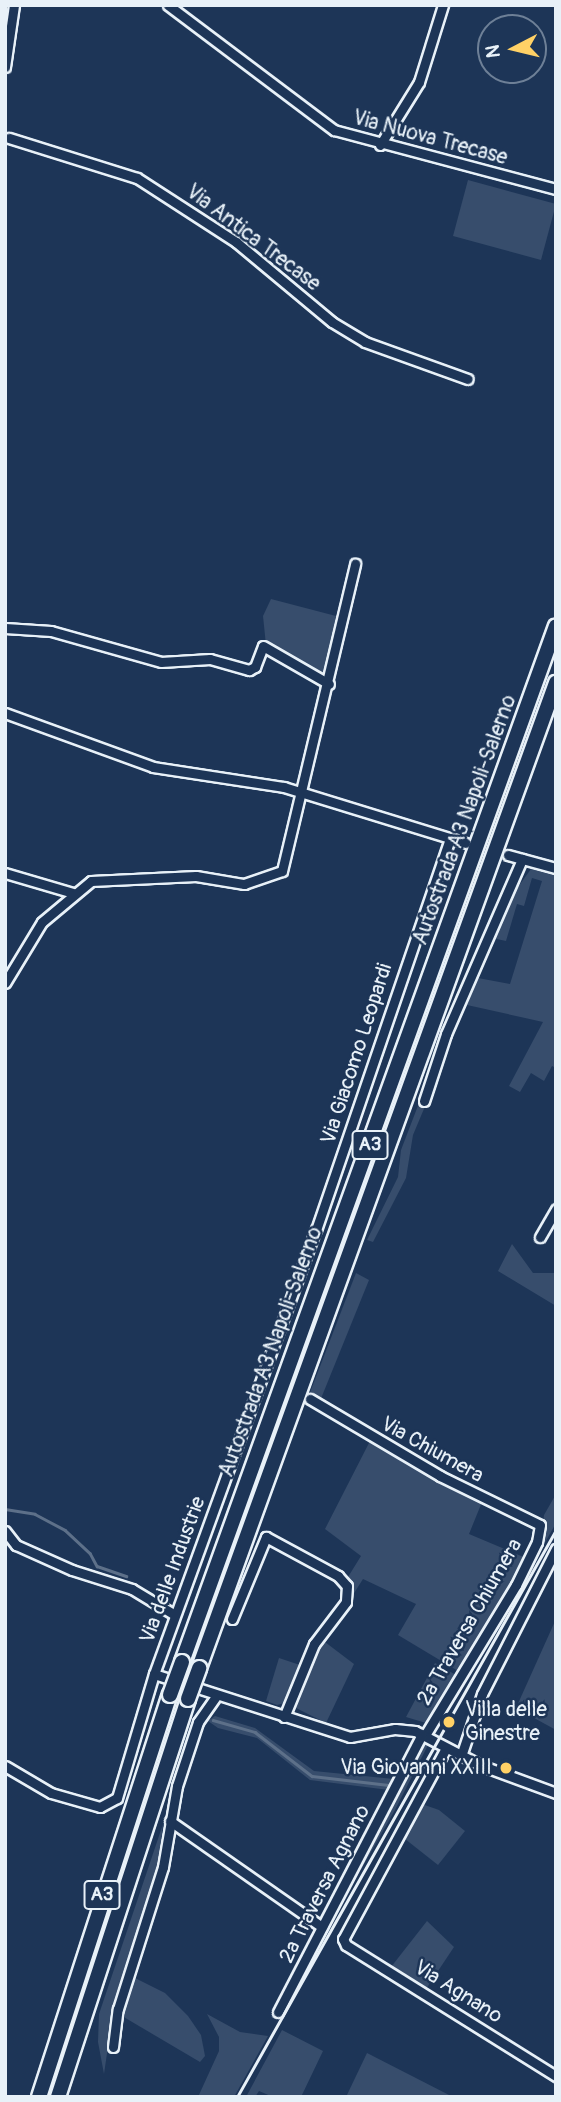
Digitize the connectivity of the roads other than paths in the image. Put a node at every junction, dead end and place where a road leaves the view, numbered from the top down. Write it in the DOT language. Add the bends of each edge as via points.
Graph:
graph roads {
  1 [pos="13,5"];
  2 [pos="168,5"];
  3 [pos="443,5"];
  4 [pos="7,40"];
  5 [pos="5,67"];
  6 [pos="6,136"];
  7 [pos="380,145"];
  8 [pos="556,189"];
  9 [pos="468,379"];
  10 [pos="355,564"];
  11 [pos="556,626"];
  12 [pos="5,628"];
  13 [pos="556,682"];
  14 [pos="329,684"];
  15 [pos="5,713"];
  16 [pos="304,793"];
  17 [pos="450,838"];
  18 [pos="466,843"];
  19 [pos="508,855"];
  20 [pos="522,859"];
  21 [pos="556,868"];
  22 [pos="5,873"];
  23 [pos="74,893"];
  24 [pos="5,983"];
  25 [pos="424,1101"];
  26 [pos="339,1162"];
  27 [pos="556,1209"];
  28 [pos="540,1237"];
  29 [pos="310,1399"];
  30 [pos="540,1525"];
  31 [pos="5,1531"];
  32 [pos="556,1549"];
  33 [pos="175,1615"];
  34 [pos="232,1619"];
  35 [pos="154,1674"];
  36 [pos="217,1695"];
  37 [pos="284,1717"];
  38 [pos="423,1735"];
  39 [pos="446,1748"];
  40 [pos="461,1756"];
  41 [pos="5,1766"];
  42 [pos="556,1793"];
  43 [pos="170,1821"];
  44 [pos="322,1927"];
  45 [pos="278,2012"];
  46 [pos="113,2047"];
  47 [pos="556,2076"];
  48 [pos="39,2097"];
  49 [pos="58,2097"];
  1 -- 4 [label="street"];
  2 -- 7 [label="street, Via Nuova Trecase" via="334,130"];
  3 -- 7 [label="street" via="419,82"];
  4 -- 5 [label="street"];
  6 -- 9 [label="street, Via Antica Trecase" via="137,178 236,242 332,322 365,342"];
  7 -- 8 [label="street, Via Nuova Trecase"];
  10 -- 14 [label="street"];
  11 -- 48 [label="highway, Autostrada A3 Napoli-Salerno / A3, bridge" via="170,1695"];
  12 -- 14 [label="street" via="51,631 160,662 210,659 249,670 256,667 263,646"];
  13 -- 49 [label="highway, Autostrada A3 Napoli-Salerno / A3, bridge" via="188,1699"];
  14 -- 16 [label="street"];
  15 -- 16 [label="street" via="152,767"];
  16 -- 17 [label="street"];
  16 -- 23 [label="street" via="286,866 277,875 244,884 196,876 103,878"];
  17 -- 18 [label="street"];
  17 -- 26 [label="street, Via Giacomo Leopardi"];
  19 -- 20 [label="street"];
  20 -- 21 [label="street"];
  20 -- 25 [label="street" via="446,1034"];
  22 -- 23 [label="street"];
  23 -- 24 [label="street" via="42,922"];
  26 -- 33 [label="street, Via delle Industrie"];
  27 -- 28 [label="street"];
  29 -- 30 [label="street, Via Chiumera" via="440,1476"];
  30 -- 38 [label="street, 2ª Traversa Chiumera" via="537,1542 516,1585"];
  31 -- 33 [label="street" via="16,1545 72,1570 132,1589"];
  32 -- 40 [label="street" via="482,1694"];
  33 -- 35 [label="street, Via delle Industrie"];
  34 -- 37 [label="street" via="266,1537 338,1576 347,1586 346,1602 314,1644"];
  35 -- 36 [label="street"];
  35 -- 41 [label="street" via="117,1798 110,1804 100,1807 51,1793"];
  36 -- 37 [label="street"];
  36 -- 43 [label="street" via="198,1722"];
  37 -- 38 [label="street" via="350,1737 405,1728"];
  38 -- 39 [label="street"];
  38 -- 44 [label="street, 2ª Traversa Agnano"];
  39 -- 40 [label="street"];
  39 -- 47 [label="street, Via Agnano" via="343,1938 346,1945"];
  40 -- 42 [label="street"];
  43 -- 44 [label="street"];
  43 -- 46 [label="street" via="163,1867 118,2008"];
  44 -- 45 [label="street, 2ª Traversa Agnano"];
}
